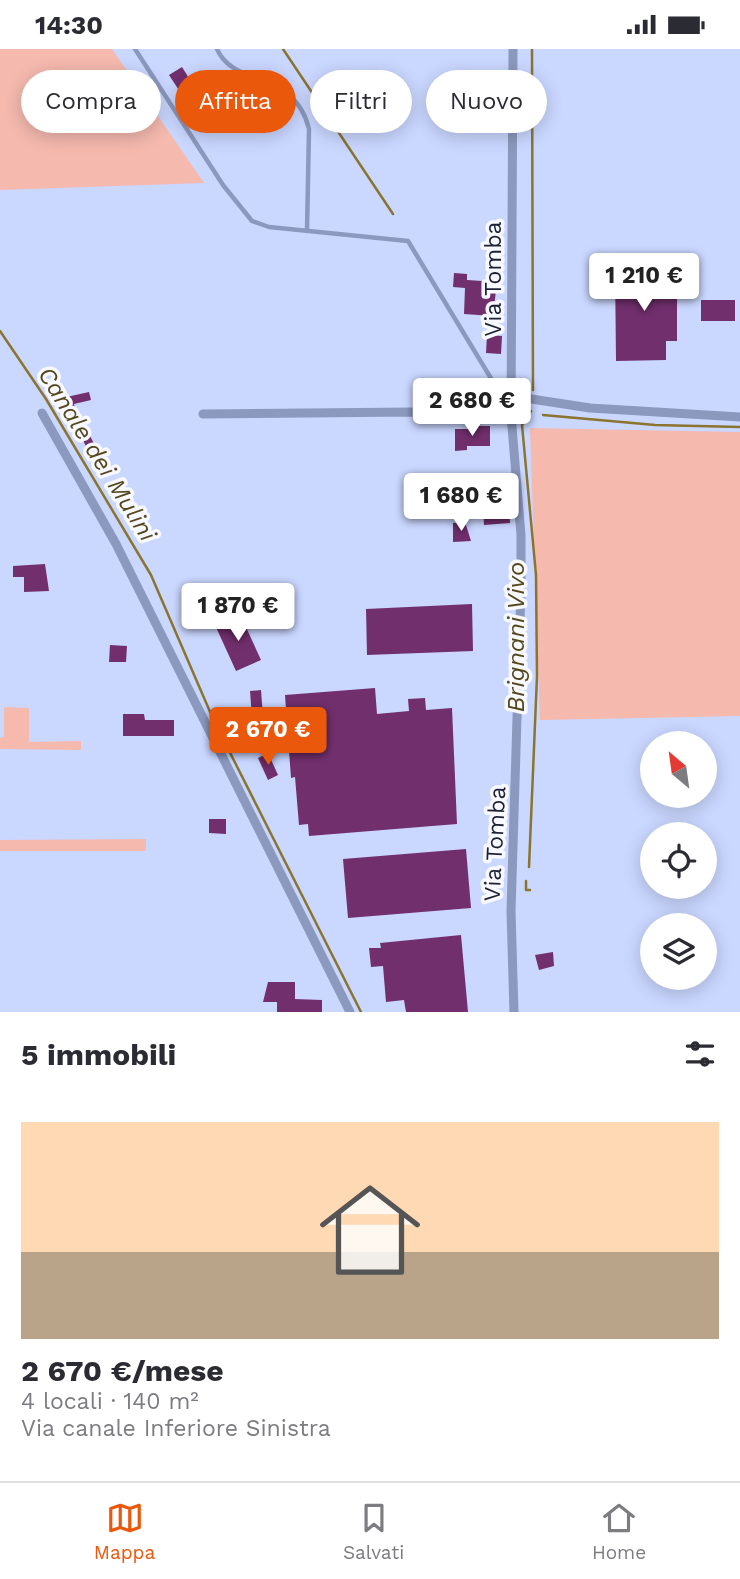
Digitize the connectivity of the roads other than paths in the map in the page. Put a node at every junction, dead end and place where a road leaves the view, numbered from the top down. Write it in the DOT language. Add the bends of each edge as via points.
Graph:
graph roads {
  1 [pos="135,49"];
  2 [pos="217,49"];
  3 [pos="513,49"];
  4 [pos="307,231"];
  5 [pos="512,394"];
  6 [pos="42,413"];
  7 [pos="203,414"];
  8 [pos="511,415"];
  9 [pos="740,417"];
  10 [pos="350,1012"];
  11 [pos="514,1012"];
  1 -- 4 [label="lane" via="247,215 269,227"];
  2 -- 4 [label="lane" via="225,62 293,97 306,114"];
  3 -- 5 [label="street, Via Tomba"];
  4 -- 5 [label="lane" via="408,241 495,385"];
  5 -- 8 [label="street, Via Tomba"];
  5 -- 9 [label="street" via="590,408"];
  6 -- 10 [label="street" via="116,544"];
  7 -- 8 [label="street"];
  8 -- 11 [label="street, Via Tomba" via="521,535 522,661 511,911"];
}
